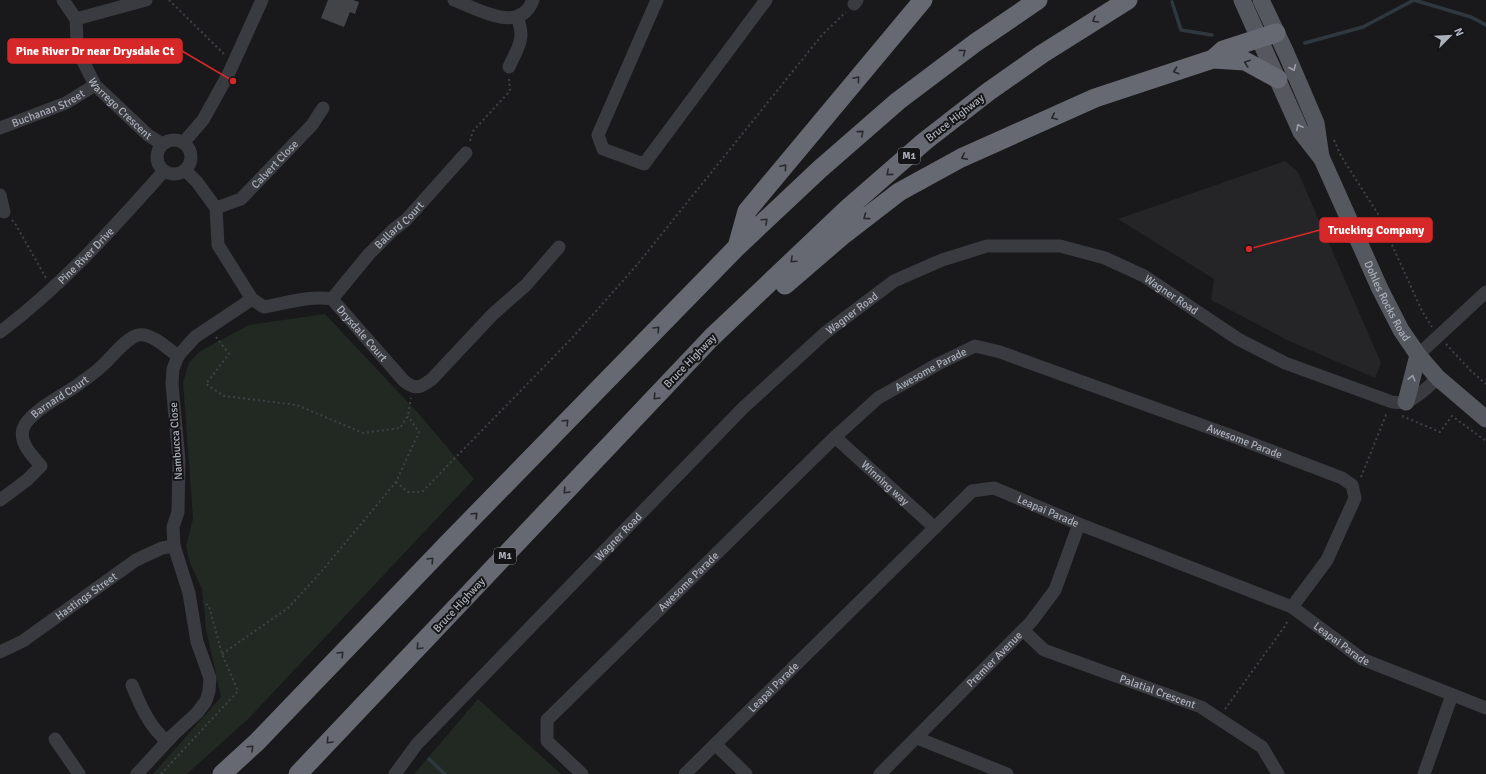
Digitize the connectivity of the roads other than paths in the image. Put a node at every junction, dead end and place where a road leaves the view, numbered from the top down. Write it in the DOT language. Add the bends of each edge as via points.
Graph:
graph roads {
  1 [pos="63,0"];
  2 [pos="146,0"];
  3 [pos="262,0"];
  4 [pos="454,0"];
  5 [pos="533,0"];
  6 [pos="657,0"];
  7 [pos="766,0"];
  8 [pos="923,0"];
  9 [pos="1038,0"];
  10 [pos="1128,0"];
  11 [pos="1242,0"];
  12 [pos="1261,0"];
  13 [pos="517,17"];
  14 [pos="76,19"];
  15 [pos="1276,33"];
  16 [pos="1259,38"];
  17 [pos="1213,59"];
  18 [pos="509,67"];
  19 [pos="1278,79"];
  20 [pos="95,85"];
  21 [pos="323,108"];
  22 [pos="0,128"];
  23 [pos="183,143"];
  24 [pos="162,144"];
  25 [pos="466,152"];
  26 [pos="1322,159"];
  27 [pos="185,170"];
  28 [pos="164,171"];
  29 [pos="0,195"];
  30 [pos="216,208"];
  31 [pos="4,212"];
  32 [pos="559,247"];
  33 [pos="737,247"];
  34 [pos="1486,292"];
  35 [pos="252,299"];
  36 [pos="332,299"];
  37 [pos="0,332"];
  38 [pos="711,338"];
  39 [pos="1418,355"];
  40 [pos="178,356"];
  41 [pos="1438,378"];
  42 [pos="1403,409"];
  43 [pos="1486,419"];
  44 [pos="835,437"];
  45 [pos="0,500"];
  46 [pos="1079,524"];
  47 [pos="936,528"];
  48 [pos="174,546"];
  49 [pos="1292,607"];
  50 [pos="1023,630"];
  51 [pos="0,652"];
  52 [pos="132,685"];
  53 [pos="1452,695"];
  54 [pos="1486,708"];
  55 [pos="918,738"];
  56 [pos="55,739"];
  57 [pos="167,741"];
  58 [pos="716,745"];
  59 [pos="79,774"];
  60 [pos="137,774"];
  61 [pos="222,774"];
  62 [pos="298,774"];
  63 [pos="395,774"];
  64 [pos="582,774"];
  65 [pos="685,774"];
  66 [pos="746,774"];
  67 [pos="880,774"];
  68 [pos="1007,774"];
  69 [pos="1278,774"];
  70 [pos="1424,774"];
  1 -- 14 [label="street"];
  2 -- 14 [label="street"];
  3 -- 23 [label="street" via="233,64 203,120"];
  4 -- 13 [label="street" via="493,15 508,19"];
  5 -- 13 [label="street" via="526,12"];
  6 -- 7 [label="street" via="598,135 603,149 644,164"];
  33 -- 8 [label="highway, one-way" via="747,211"];
  33 -- 9 [label="highway, one-way" via="820,169 898,101"];
  10 -- 38 [label="highway, Bruce Highway / M1, one-way" via="1042,54 925,141 847,209"];
  11 -- 16 [label="main road, Dohles Rocks Road"];
  12 -- 15 [label="main road, Dohles Rocks Road"];
  13 -- 18 [label="street" via="522,37"];
  14 -- 20 [label="street, Warrego Crescent" via="77,40 82,59"];
  15 -- 16 [label="highway"];
  15 -- 26 [label="main road, Dohles Rocks Road, one-way" via="1316,123"];
  16 -- 17 [label="highway" via="1223,50"];
  16 -- 19 [label="main road, Dohles Rocks Road"];
  19 -- 17 [label="highway, one-way" via="1244,61"];
  17 -- 38 [label="highway, one-way" via="1095,98 961,158 922,179 899,192 842,236 746,317"];
  26 -- 19 [label="main road, Dohles Rocks Road, one-way" via="1301,132"];
  20 -- 22 [label="street, Buchanan Street" via="66,103"];
  20 -- 24 [label="street, Warrego Crescent" via="148,136"];
  21 -- 30 [label="street, Calvert Close" via="312,125 241,199"];
  23 -- 24 [label="street" via="172,140"];
  23 -- 27 [label="street" via="191,156"];
  24 -- 28 [label="street" via="156,158"];
  25 -- 36 [label="street, Ballard Court" via="406,220 369,254"];
  26 -- 39 [label="main road, Dohles Rocks Road" via="1386,303"];
  27 -- 28 [label="street" via="174,174"];
  27 -- 30 [label="street"];
  28 -- 37 [label="street, Pine River Drive" via="92,252"];
  29 -- 31 [label="street"];
  30 -- 35 [label="street" via="218,245"];
  32 -- 36 [label="street, Drysdale Court" via="526,285 493,314 432,379 419,387 412,387 404,381"];
  61 -- 33 [label="highway, one-way" via="263,736"];
  34 -- 39 [label="street"];
  35 -- 36 [label="street, Drysdale Court" via="264,307 305,299"];
  35 -- 40 [label="street, Nambucca Close" via="195,337"];
  38 -- 62 [label="highway, Bruce Highway / M1, one-way"];
  39 -- 41 [label="main road, Dohles Rocks Road"];
  42 -- 39 [label="main road, one-way"];
  40 -- 45 [label="street, Barnard Court" via="148,336 138,335 78,385 34,414 26,422 22,438 27,449 41,466"];
  40 -- 48 [label="street, Nambucca Close" via="173,369 172,384 179,460 178,512 173,526"];
  41 -- 42 [label="street"];
  41 -- 43 [label="main road, Dohles Rocks Road"];
  42 -- 63 [label="street, Wagner Road" via="1392,402 1285,363 1238,339 1144,276 1105,258 1060,246 987,246 942,260 894,282 831,328 743,408 417,744"];
  44 -- 47 [label="street, Winning way"];
  44 -- 49 [label="street, Awesome Parade" via="878,398 975,346 1000,352 1232,436 1342,478 1352,485 1354,498 1327,560"];
  44 -- 64 [label="street, Awesome Parade" via="547,720 547,741"];
  46 -- 47 [label="street, Leapai Parade" via="994,488 972,491"];
  46 -- 49 [label="street, Leapai Parade"];
  46 -- 50 [label="street, Premier Avenue" via="1055,590"];
  47 -- 58 [label="street, Leapai Parade"];
  48 -- 51 [label="street, Hastings Street" via="157,550 136,560 23,641"];
  48 -- 57 [label="street, Nambucca Close" via="189,592 197,642 210,678 206,701"];
  49 -- 53 [label="street, Leapai Parade" via="1362,659"];
  50 -- 55 [label="street, Premier Avenue"];
  50 -- 69 [label="street, Palatial Crescent" via="1044,650 1201,707 1262,747"];
  52 -- 57 [label="street" via="141,707"];
  53 -- 54 [label="street, Leapai Parade"];
  53 -- 70 [label="street"];
  55 -- 67 [label="street, Premier Avenue"];
  55 -- 68 [label="street"];
  56 -- 59 [label="street"];
  57 -- 60 [label="street, Nambucca Close"];
  58 -- 65 [label="street, Leapai Parade"];
  58 -- 66 [label="street"];
}
